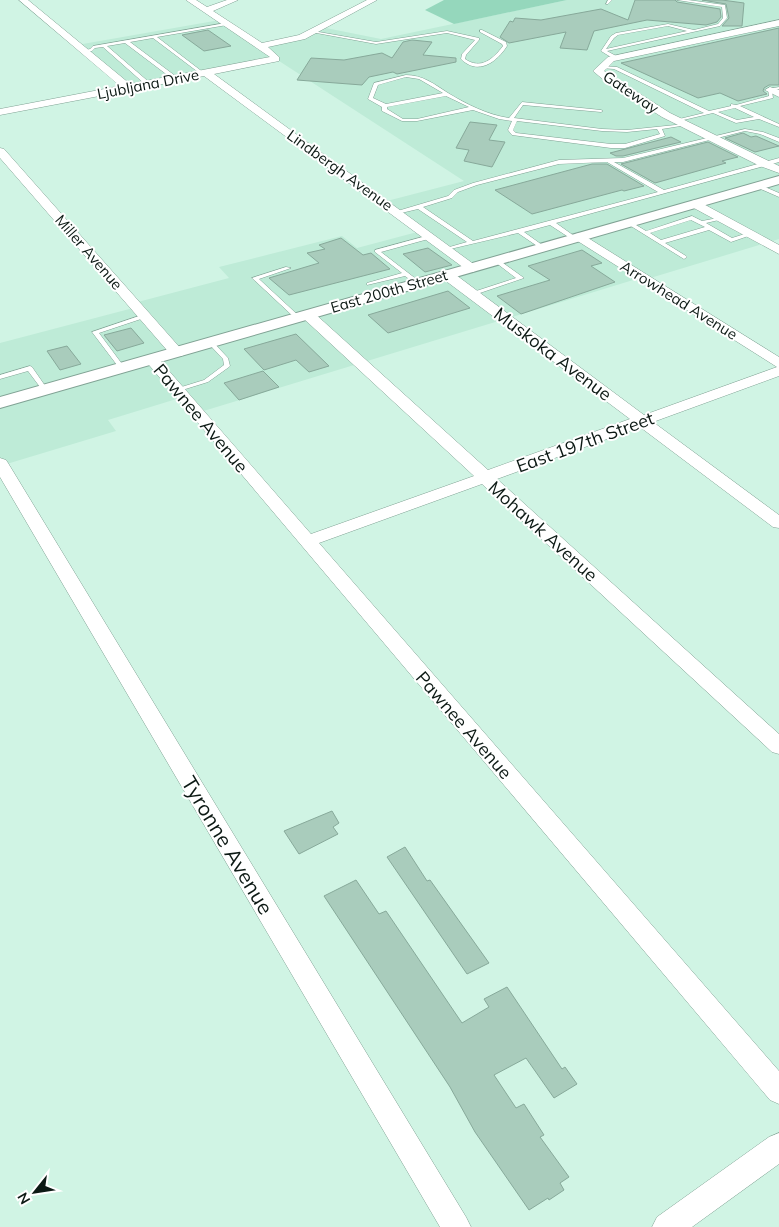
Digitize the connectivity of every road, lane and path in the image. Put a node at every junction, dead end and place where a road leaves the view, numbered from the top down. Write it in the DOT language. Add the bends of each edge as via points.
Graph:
graph roads {
  1 [pos="24,0"];
  2 [pos="190,0"];
  3 [pos="234,0"];
  4 [pos="373,0"];
  5 [pos="679,0"];
  6 [pos="206,10"];
  7 [pos="779,23"];
  8 [pos="226,24"];
  9 [pos="694,30"];
  10 [pos="481,31"];
  11 [pos="313,32"];
  12 [pos="153,36"];
  13 [pos="489,36"];
  14 [pos="478,39"];
  15 [pos="126,41"];
  16 [pos="104,45"];
  17 [pos="261,46"];
  18 [pos="85,51"];
  19 [pos="603,51"];
  20 [pos="616,58"];
  21 [pos="603,66"];
  22 [pos="205,73"];
  23 [pos="176,79"];
  24 [pos="148,84"];
  25 [pos="128,88"];
  26 [pos="776,91"];
  27 [pos="447,94"];
  28 [pos="733,105"];
  29 [pos="385,106"];
  30 [pos="473,108"];
  31 [pos="601,111"];
  32 [pos="0,112"];
  33 [pos="710,112"];
  34 [pos="759,117"];
  35 [pos="512,120"];
  36 [pos="681,123"];
  37 [pos="779,126"];
  38 [pos="659,128"];
  39 [pos="713,138"];
  40 [pos="779,140"];
  41 [pos="0,151"];
  42 [pos="779,160"];
  43 [pos="609,161"];
  44 [pos="764,164"];
  45 [pos="779,181"];
  46 [pos="662,192"];
  47 [pos="696,204"];
  48 [pos="419,207"];
  49 [pos="397,212"];
  50 [pos="668,212"];
  51 [pos="721,218"];
  52 [pos="684,221"];
  53 [pos="551,223"];
  54 [pos="630,223"];
  55 [pos="701,223"];
  56 [pos="709,228"];
  57 [pos="518,231"];
  58 [pos="645,233"];
  59 [pos="750,234"];
  60 [pos="430,237"];
  61 [pos="577,238"];
  62 [pos="660,242"];
  63 [pos="472,243"];
  64 [pos="543,248"];
  65 [pos="448,249"];
  66 [pos="779,250"];
  67 [pos="684,257"];
  68 [pos="497,261"];
  69 [pos="288,268"];
  70 [pos="473,268"];
  71 [pos="447,275"];
  72 [pos="412,279"];
  73 [pos="368,284"];
  74 [pos="472,294"];
  75 [pos="145,316"];
  76 [pos="303,316"];
  77 [pos="211,343"];
  78 [pos="178,352"];
  79 [pos="151,359"];
  80 [pos="779,363"];
  81 [pos="122,368"];
  82 [pos="779,371"];
  83 [pos="0,377"];
  84 [pos="45,390"];
  85 [pos="177,390"];
  86 [pos="0,403"];
  87 [pos="643,421"];
  88 [pos="0,463"];
  89 [pos="485,478"];
  90 [pos="779,523"];
  91 [pos="306,542"];
  92 [pos="779,746"];
  93 [pos="779,1091"];
  94 [pos="779,1147"];
  95 [pos="456,1227"];
  96 [pos="667,1227"];
  1 -- 18 [label="street"];
  2 -- 6 [label="street"];
  3 -- 6 [label="street"];
  4 -- 11 [label="street"];
  5 -- 9 [label="lane" via="724,6 725,18 719,25"];
  6 -- 8 [label="street"];
  7 -- 20 [label="street, Gateway"];
  8 -- 12 [label="lane"];
  8 -- 17 [label="street"];
  9 -- 19 [label="lane"];
  9 -- 19 [label="lane" via="668,25 617,34"];
  10 -- 13 [label="lane"];
  11 -- 14 [label="lane" via="376,43 447,32"];
  11 -- 17 [label="street"];
  12 -- 15 [label="lane"];
  12 -- 22 [label="lane"];
  13 -- 14 [label="lane"];
  13 -- 14 [label="lane" via="504,43 504,49 491,62 466,62 464,55"];
  15 -- 16 [label="lane"];
  15 -- 23 [label="lane"];
  16 -- 18 [label="lane"];
  16 -- 24 [label="lane"];
  17 -- 22 [label="street, Ljubljana Drive" via="276,59"];
  18 -- 25 [label="street"];
  19 -- 20 [label="lane"];
  20 -- 21 [label="street, Gateway"];
  21 -- 33 [label="lane" via="615,68"];
  21 -- 36 [label="street, Gateway" via="598,71 608,79"];
  22 -- 23 [label="street, Ljubljana Drive"];
  22 -- 49 [label="street, Lindbergh Avenue"];
  23 -- 24 [label="street, Ljubljana Drive"];
  24 -- 25 [label="street, Ljubljana Drive"];
  25 -- 32 [label="street, Ljubljana Drive"];
  26 -- 28 [label="lane" via="771,97"];
  27 -- 29 [label="lane"];
  27 -- 29 [label="lane" via="417,75 399,76 376,84 370,99"];
  27 -- 30 [label="lane"];
  28 -- 33 [label="lane"];
  28 -- 34 [label="lane"];
  29 -- 30 [label="lane" via="384,110 398,118 417,120"];
  30 -- 35 [label="lane"];
  31 -- 35 [label="lane" via="522,103"];
  33 -- 34 [label="lane" via="736,122"];
  33 -- 36 [label="lane"];
  34 -- 37 [label="lane"];
  35 -- 38 [label="lane" via="602,130"];
  35 -- 38 [label="lane" via="510,130 514,134 611,146 658,138 663,135"];
  36 -- 38 [label="lane"];
  36 -- 39 [label="street, Gateway"];
  39 -- 40 [label="lane" via="745,130"];
  39 -- 43 [label="lane"];
  39 -- 44 [label="street, Gateway"];
  41 -- 75 [label="street, Miller Avenue"];
  42 -- 44 [label="lane"];
  43 -- 46 [label="lane"];
  43 -- 48 [label="lane" via="559,162 475,184 456,191 450,197"];
  44 -- 45 [label="street, Gateway"];
  44 -- 46 [label="lane"];
  45 -- 47 [label="street, East 200th Street"];
  46 -- 53 [label="lane"];
  47 -- 50 [label="street, East 200th Street"];
  47 -- 51 [label="street"];
  48 -- 49 [label="lane"];
  48 -- 63 [label="lane"];
  49 -- 60 [label="street, Lindbergh Avenue"];
  50 -- 52 [label="lane"];
  50 -- 54 [label="street, East 200th Street"];
  51 -- 55 [label="lane"];
  51 -- 59 [label="street"];
  52 -- 55 [label="lane" via="692,218"];
  52 -- 58 [label="lane"];
  53 -- 57 [label="lane"];
  53 -- 61 [label="lane"];
  54 -- 58 [label="lane"];
  54 -- 61 [label="street, East 200th Street"];
  55 -- 56 [label="lane"];
  56 -- 59 [label="lane" via="731,240"];
  56 -- 62 [label="lane"];
  57 -- 63 [label="lane"];
  57 -- 64 [label="lane"];
  58 -- 62 [label="lane"];
  59 -- 66 [label="street"];
  60 -- 65 [label="street, Lindbergh Avenue"];
  60 -- 72 [label="lane" via="377,251"];
  61 -- 64 [label="street, East 200th Street"];
  61 -- 80 [label="street, Arrowhead Avenue"];
  62 -- 67 [label="lane"];
  63 -- 65 [label="lane"];
  64 -- 68 [label="street, East 200th Street"];
  65 -- 70 [label="street, Lindbergh Avenue"];
  68 -- 70 [label="street, East 200th Street"];
  68 -- 74 [label="lane" via="521,278"];
  69 -- 76 [label="lane" via="256,278"];
  70 -- 71 [label="street, East 200th Street"];
  71 -- 72 [label="street, East 200th Street"];
  71 -- 74 [label="street, Muskoka Avenue"];
  72 -- 73 [label="lane"];
  72 -- 76 [label="street, East 200th Street"];
  74 -- 87 [label="street, Muskoka Avenue"];
  75 -- 78 [label="street, Miller Avenue"];
  75 -- 81 [label="lane" via="95,332"];
  76 -- 77 [label="street, East 200th Street"];
  76 -- 89 [label="street, Mohawk Avenue" via="362,362"];
  77 -- 78 [label="street, East 200th Street"];
  77 -- 85 [label="lane" via="226,359 227,366 206,381"];
  78 -- 79 [label="street, East 200th Street"];
  79 -- 81 [label="street, East 200th Street"];
  79 -- 85 [label="street, Pawnee Avenue"];
  81 -- 84 [label="street, East 200th Street"];
  82 -- 87 [label="street, East 197th Street"];
  83 -- 84 [label="lane" via="30,368"];
  84 -- 86 [label="street, East 200th Street"];
  85 -- 91 [label="street, Pawnee Avenue"];
  87 -- 89 [label="street, East 197th Street"];
  87 -- 90 [label="street, Muskoka Avenue"];
  88 -- 95 [label="street, Tyronne Avenue"];
  89 -- 91 [label="street, East 197th Street"];
  89 -- 92 [label="street, Mohawk Avenue"];
  91 -- 93 [label="street, Pawnee Avenue"];
  94 -- 96 [label="street"];
}
